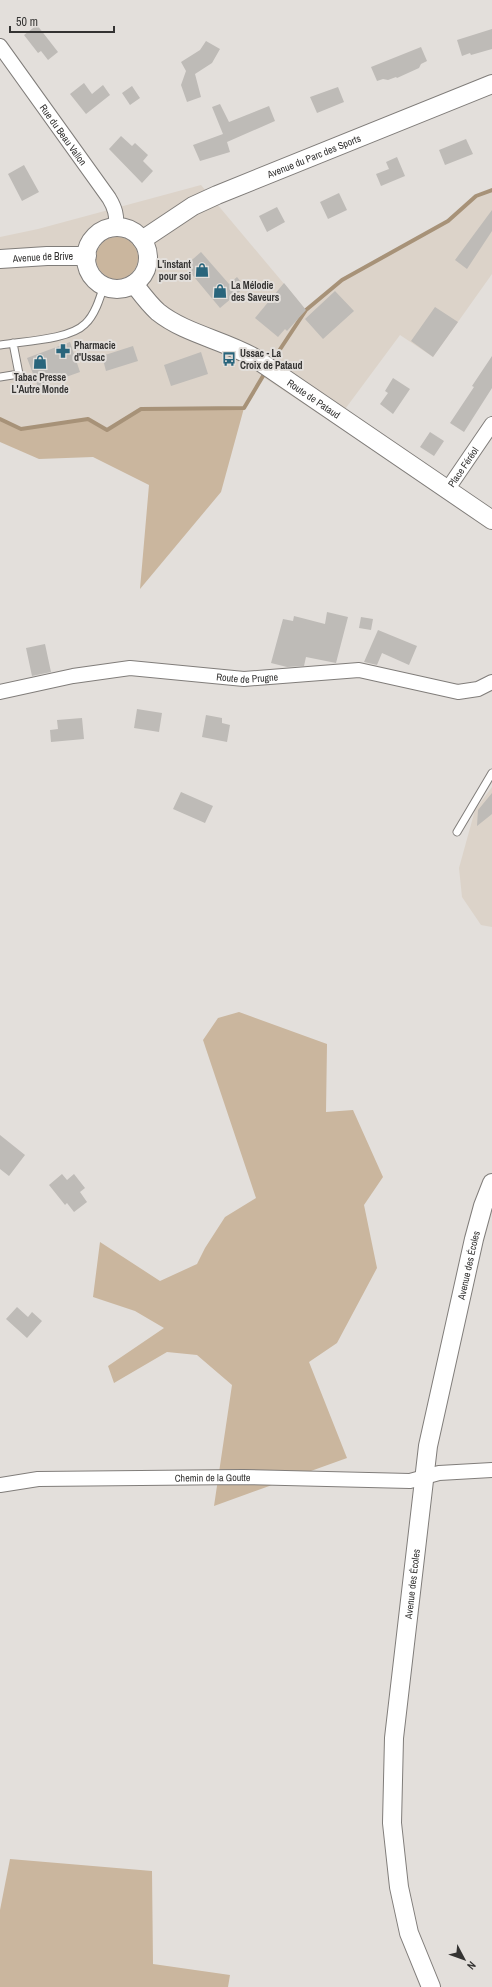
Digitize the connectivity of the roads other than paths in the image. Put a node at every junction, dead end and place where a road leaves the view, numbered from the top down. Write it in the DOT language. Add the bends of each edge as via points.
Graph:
graph roads {
  1 [pos="0,46"];
  2 [pos="492,84"];
  3 [pos="116,227"];
  4 [pos="142,240"];
  5 [pos="87,256"];
  6 [pos="0,259"];
  7 [pos="134,284"];
  8 [pos="104,285"];
  9 [pos="13,343"];
  10 [pos="0,345"];
  11 [pos="0,377"];
  12 [pos="492,424"];
  13 [pos="447,490"];
  14 [pos="492,520"];
  15 [pos="492,682"];
  16 [pos="0,692"];
  17 [pos="492,773"];
  18 [pos="457,832"];
  19 [pos="492,1183"];
  20 [pos="487,1208"];
  21 [pos="492,1470"];
  22 [pos="425,1478"];
  23 [pos="0,1485"];
  24 [pos="431,1987"];
  1 -- 3 [label="street, Rue du Beau Vallon" via="109,198 115,208"];
  2 -- 4 [label="street, Avenue du Parc des Sports" via="217,195 193,206"];
  3 -- 4 [label="street" via="135,232"];
  3 -- 5 [label="street" via="96,236 88,248"];
  4 -- 7 [label="street" via="147,248 148,259 141,277"];
  5 -- 6 [label="street, Avenue de Brive"];
  5 -- 8 [label="street" via="88,268 94,278"];
  7 -- 8 [label="street" via="122,288"];
  7 -- 13 [label="street, Route de Pataud" via="159,312 174,322 240,349"];
  8 -- 9 [label="lane" via="92,314 79,330"];
  9 -- 10 [label="lane"];
  9 -- 11 [label="lane" via="19,374"];
  12 -- 13 [label="street, Place Féréol"];
  13 -- 14 [label="street, Route de Pataud"];
  15 -- 16 [label="street, Route de Prugne" via="478,689 458,692 359,670 244,678 130,668 73,676"];
  17 -- 18 [label="lane"];
  19 -- 20 [label="street, Avenue des Écoles"];
  20 -- 22 [label="street, Avenue des Écoles" via="428,1446"];
  21 -- 22 [label="street, Chemin de la Goutte" via="439,1473"];
  22 -- 23 [label="street, Chemin de la Goutte" via="410,1481 243,1477 38,1479"];
  22 -- 24 [label="street, Avenue des Écoles" via="394,1738 392,1823 399,1887 409,1933"];
}
